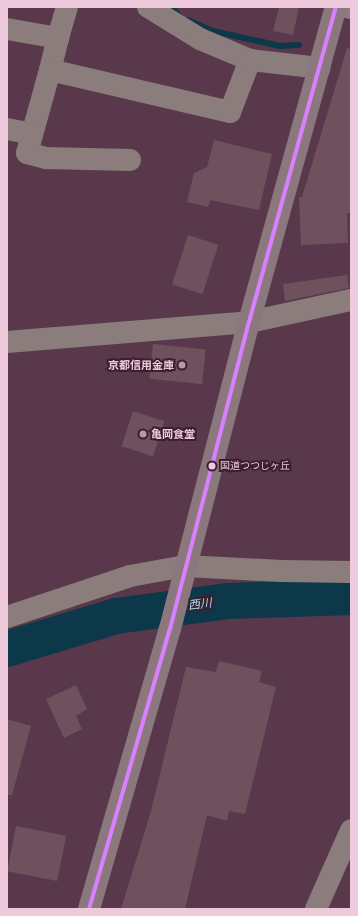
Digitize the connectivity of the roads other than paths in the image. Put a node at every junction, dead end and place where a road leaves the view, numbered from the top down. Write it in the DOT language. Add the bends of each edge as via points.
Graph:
graph roads {
  1 [pos="67,7"];
  2 [pos="148,7"];
  3 [pos="336,7"];
  4 [pos="347,7"];
  5 [pos="351,8"];
  6 [pos="7,28"];
  7 [pos="58,38"];
  8 [pos="250,60"];
  9 [pos="320,68"];
  10 [pos="50,70"];
  11 [pos="7,129"];
  12 [pos="32,134"];
  13 [pos="130,160"];
  14 [pos="351,300"];
  15 [pos="249,322"];
  16 [pos="7,342"];
  17 [pos="351,572"];
  18 [pos="183,575"];
  19 [pos="7,617"];
  20 [pos="351,830"];
  21 [pos="90,909"];
  22 [pos="316,909"];
  1 -- 7 [label="street"];
  2 -- 8 [label="street" via="200,39"];
  3 -- 9 [label="highway"];
  4 -- 5 [label="street"];
  6 -- 7 [label="street"];
  7 -- 10 [label="street"];
  8 -- 9 [label="street"];
  8 -- 10 [label="street" via="230,112"];
  9 -- 15 [label="highway"];
  10 -- 12 [label="street"];
  11 -- 12 [label="street"];
  12 -- 13 [label="street" via="27,153 46,158"];
  14 -- 15 [label="street"];
  15 -- 16 [label="street"];
  15 -- 18 [label="highway"];
  17 -- 18 [label="street" via="282,571"];
  18 -- 19 [label="street" via="130,576"];
  18 -- 21 [label="highway"];
  20 -- 22 [label="street"];
}
